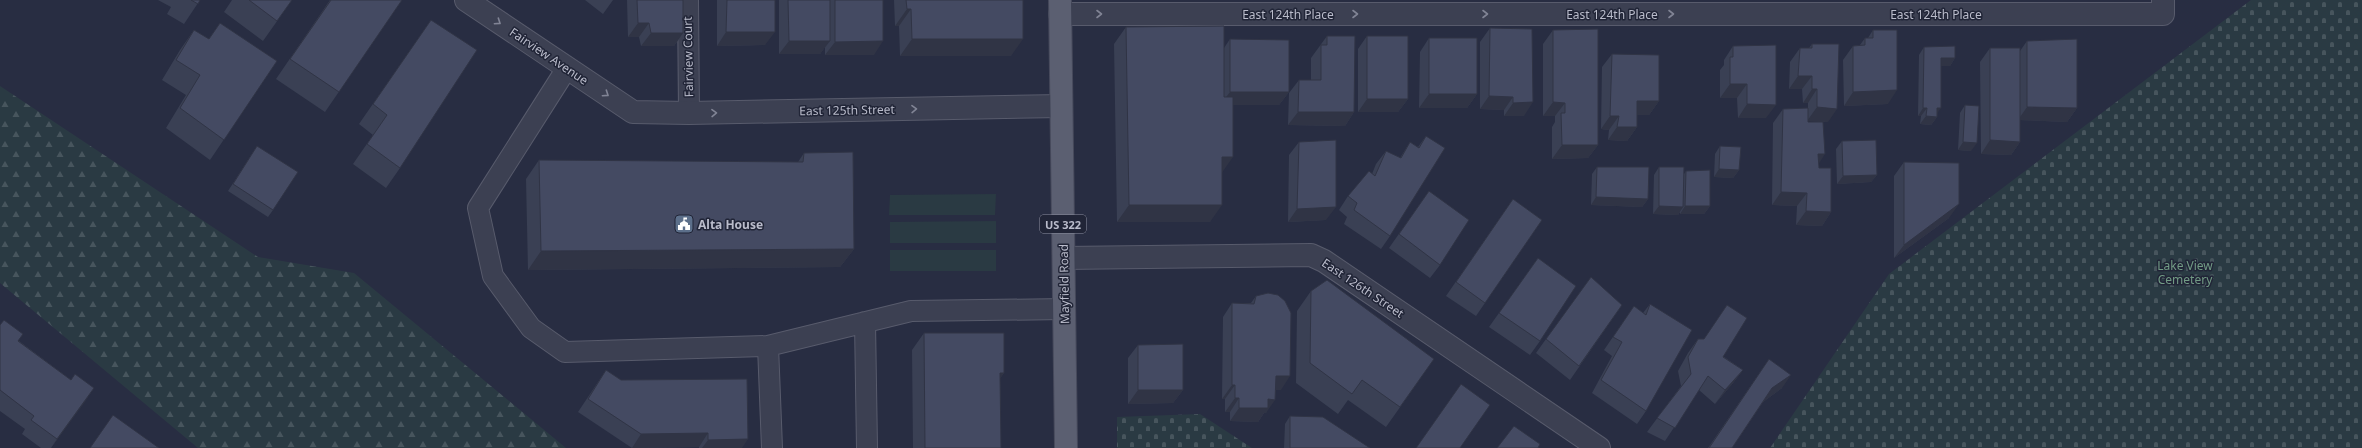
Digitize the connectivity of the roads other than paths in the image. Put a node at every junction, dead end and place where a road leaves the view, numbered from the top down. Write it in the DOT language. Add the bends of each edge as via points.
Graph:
graph roads {
  1 [pos="466,0"];
  2 [pos="688,0"];
  3 [pos="1060,7"];
  4 [pos="2163,7"];
  5 [pos="567,68"];
  6 [pos="1061,106"];
  7 [pos="633,112"];
  8 [pos="689,113"];
  9 [pos="1064,258"];
  10 [pos="1064,309"];
  11 [pos="865,322"];
  12 [pos="768,346"];
  13 [pos="772,448"];
  14 [pos="867,448"];
  15 [pos="1066,448"];
  16 [pos="1599,448"];
  1 -- 5 [label="street, Fairview Avenue, one-way"];
  2 -- 8 [label="lane, Fairview Court"];
  3 -- 4 [label="street, East 124th Place, one-way"];
  3 -- 6 [label="main road, Mayfield Road / US 322"];
  5 -- 7 [label="street, Fairview Avenue, one-way"];
  5 -- 12 [label="lane" via="478,208 494,276 531,328 565,352"];
  8 -- 6 [label="street, East 125th Street, one-way"];
  6 -- 9 [label="main road, Mayfield Road / US 322"];
  7 -- 8 [label="street, East 125th Street"];
  9 -- 10 [label="main road, Mayfield Road / US 322"];
  9 -- 16 [label="street, East 126th Street" via="1311,255 1330,265"];
  10 -- 11 [label="lane" via="911,311"];
  10 -- 15 [label="main road, Mayfield Road / US 322"];
  11 -- 12 [label="lane"];
  11 -- 14 [label="lane"];
  12 -- 13 [label="lane"];
}
